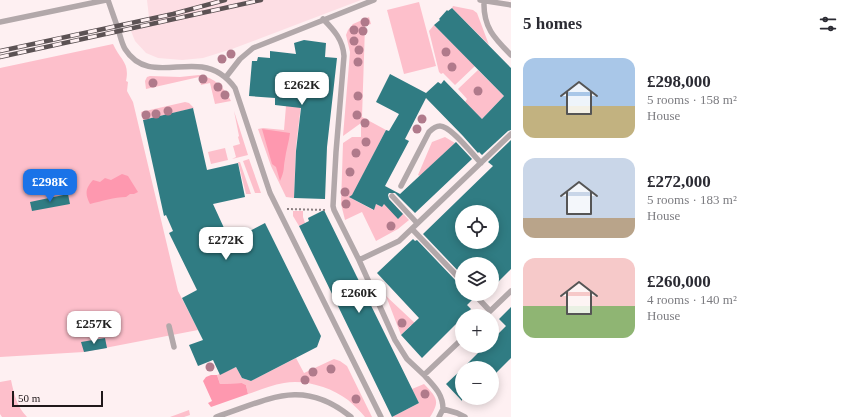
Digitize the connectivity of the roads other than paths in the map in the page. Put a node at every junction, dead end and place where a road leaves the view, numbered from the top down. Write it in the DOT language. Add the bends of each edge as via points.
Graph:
graph roads {
  1 [pos="107,0"];
  2 [pos="374,0"];
  3 [pos="482,0"];
  4 [pos="511,5"];
  5 [pos="323,19"];
  6 [pos="0,22"];
  7 [pos="511,55"];
  8 [pos="226,77"];
  9 [pos="511,134"];
  10 [pos="481,163"];
  11 [pos="401,186"];
  12 [pos="392,196"];
  13 [pos="417,223"];
  14 [pos="412,229"];
  15 [pos="359,260"];
  16 [pos="455,274"];
  17 [pos="511,291"];
  18 [pos="481,301"];
  19 [pos="488,309"];
  20 [pos="492,309"];
  21 [pos="169,326"];
  22 [pos="455,345"];
  23 [pos="174,347"];
  24 [pos="424,375"];
  25 [pos="443,409"];
  26 [pos="216,417"];
  27 [pos="351,417"];
  28 [pos="381,417"];
  29 [pos="439,417"];
  30 [pos="465,417"];
  1 -- 6 [label="lane"];
  1 -- 8 [label="lane" via="121,40 134,59 157,68 202,67"];
  2 -- 5 [label="lane"];
  3 -- 4 [label="lane"];
  3 -- 7 [label="lane" via="489,30"];
  5 -- 8 [label="lane" via="253,48 240,59"];
  5 -- 15 [label="lane" via="338,37 344,56 333,206"];
  8 -- 28 [label="lane" via="236,92 272,198"];
  9 -- 10 [label="lane"];
  10 -- 11 [label="lane" via="449,129 437,127 429,132"];
  10 -- 13 [label="lane"];
  12 -- 13 [label="lane"];
  13 -- 14 [label="lane"];
  14 -- 15 [label="lane" via="399,241"];
  14 -- 16 [label="lane"];
  15 -- 24 [label="lane" via="395,340 407,358"];
  17 -- 20 [label="lane"];
  18 -- 19 [label="lane"];
  21 -- 23 [label="lane"];
  22 -- 24 [label="lane"];
  24 -- 25 [label="lane" via="439,392"];
  25 -- 29 [label="lane"];
  25 -- 30 [label="lane"];
  26 -- 27 [label="lane" via="268,400 301,394 329,402"];
}
